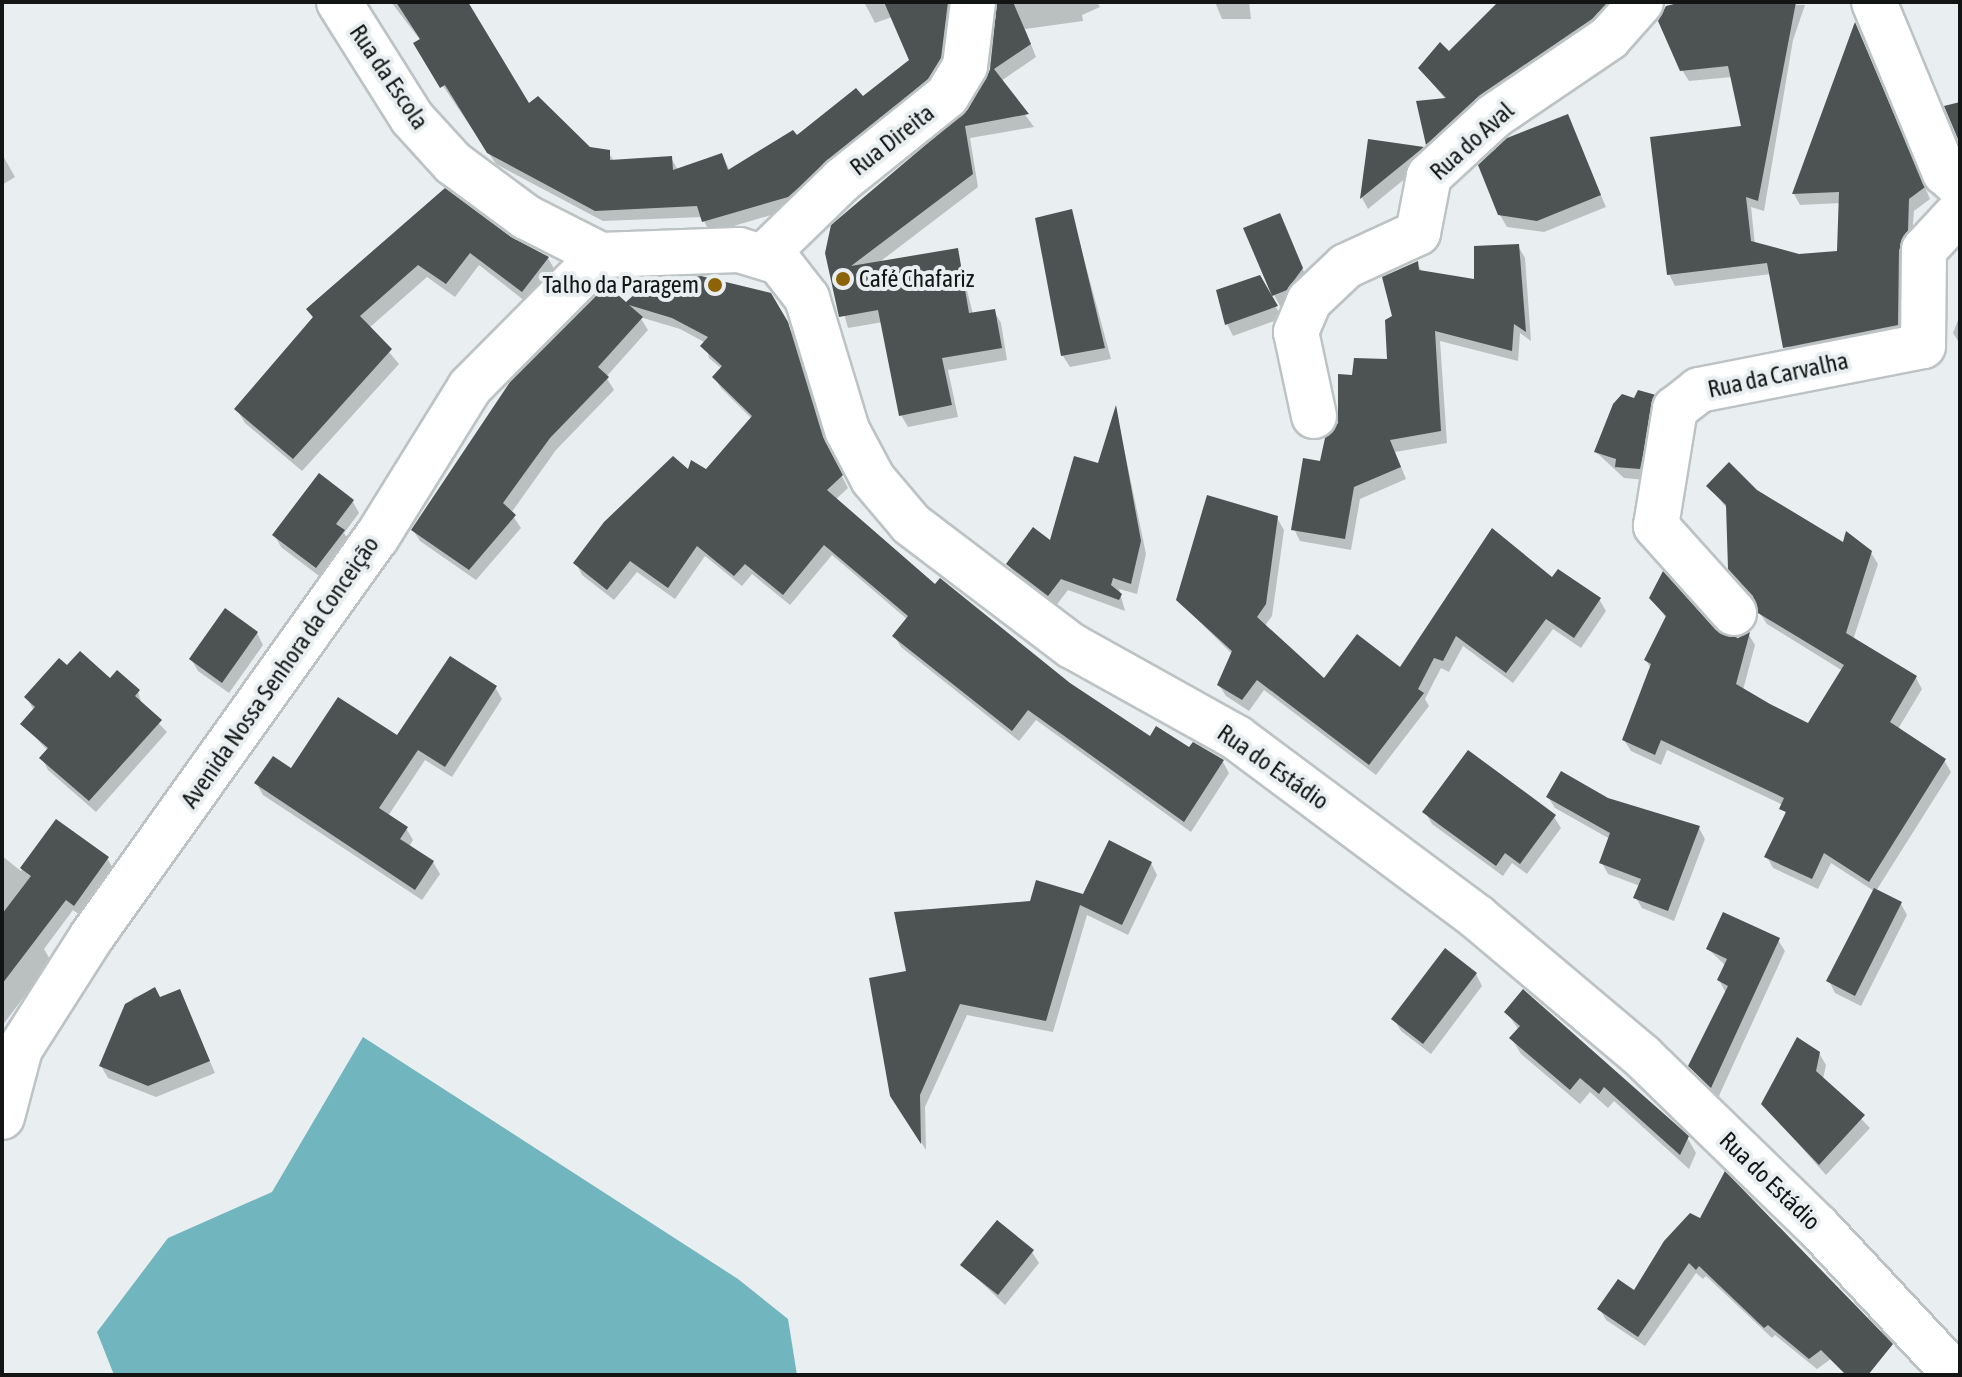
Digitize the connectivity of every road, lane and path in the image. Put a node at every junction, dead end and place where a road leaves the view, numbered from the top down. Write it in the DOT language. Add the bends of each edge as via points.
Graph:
graph roads {
  1 [pos="339,2"];
  2 [pos="973,2"];
  3 [pos="1641,2"];
  4 [pos="1874,2"];
  5 [pos="1960,186"];
  6 [pos="1960,211"];
  7 [pos="766,254"];
  8 [pos="601,255"];
  9 [pos="1314,416"];
  10 [pos="1734,613"];
  11 [pos="11,1042"];
  12 [pos="2,1117"];
  13 [pos="1956,1375"];
  1 -- 8 [label="street, Rua da Escola" via="412,118 453,163 526,217"];
  2 -- 7 [label="street, Rua Direita" via="965,66 947,96 842,180"];
  3 -- 9 [label="street, Rua do Aval" via="1609,38 1494,116 1429,176 1418,233 1346,266 1309,301 1296,332"];
  4 -- 5 [label="street" via="1945,173"];
  6 -- 10 [label="street, Rua da Carvalha" via="1924,250 1923,346 1699,390 1675,409 1656,526"];
  7 -- 8 [label="street" via="706,250"];
  7 -- 13 [label="street, Rua do Estádio" via="789,271 807,298 847,430 873,479 911,524 1072,646 1237,738 1477,917 1642,1056 1818,1227"];
  8 -- 11 [label="street, Avenida Nossa Senhora da Conceição" via="470,387 377,537"];
  11 -- 12 [label="street, Avenida Nossa Senhora da Conceição"];
}
